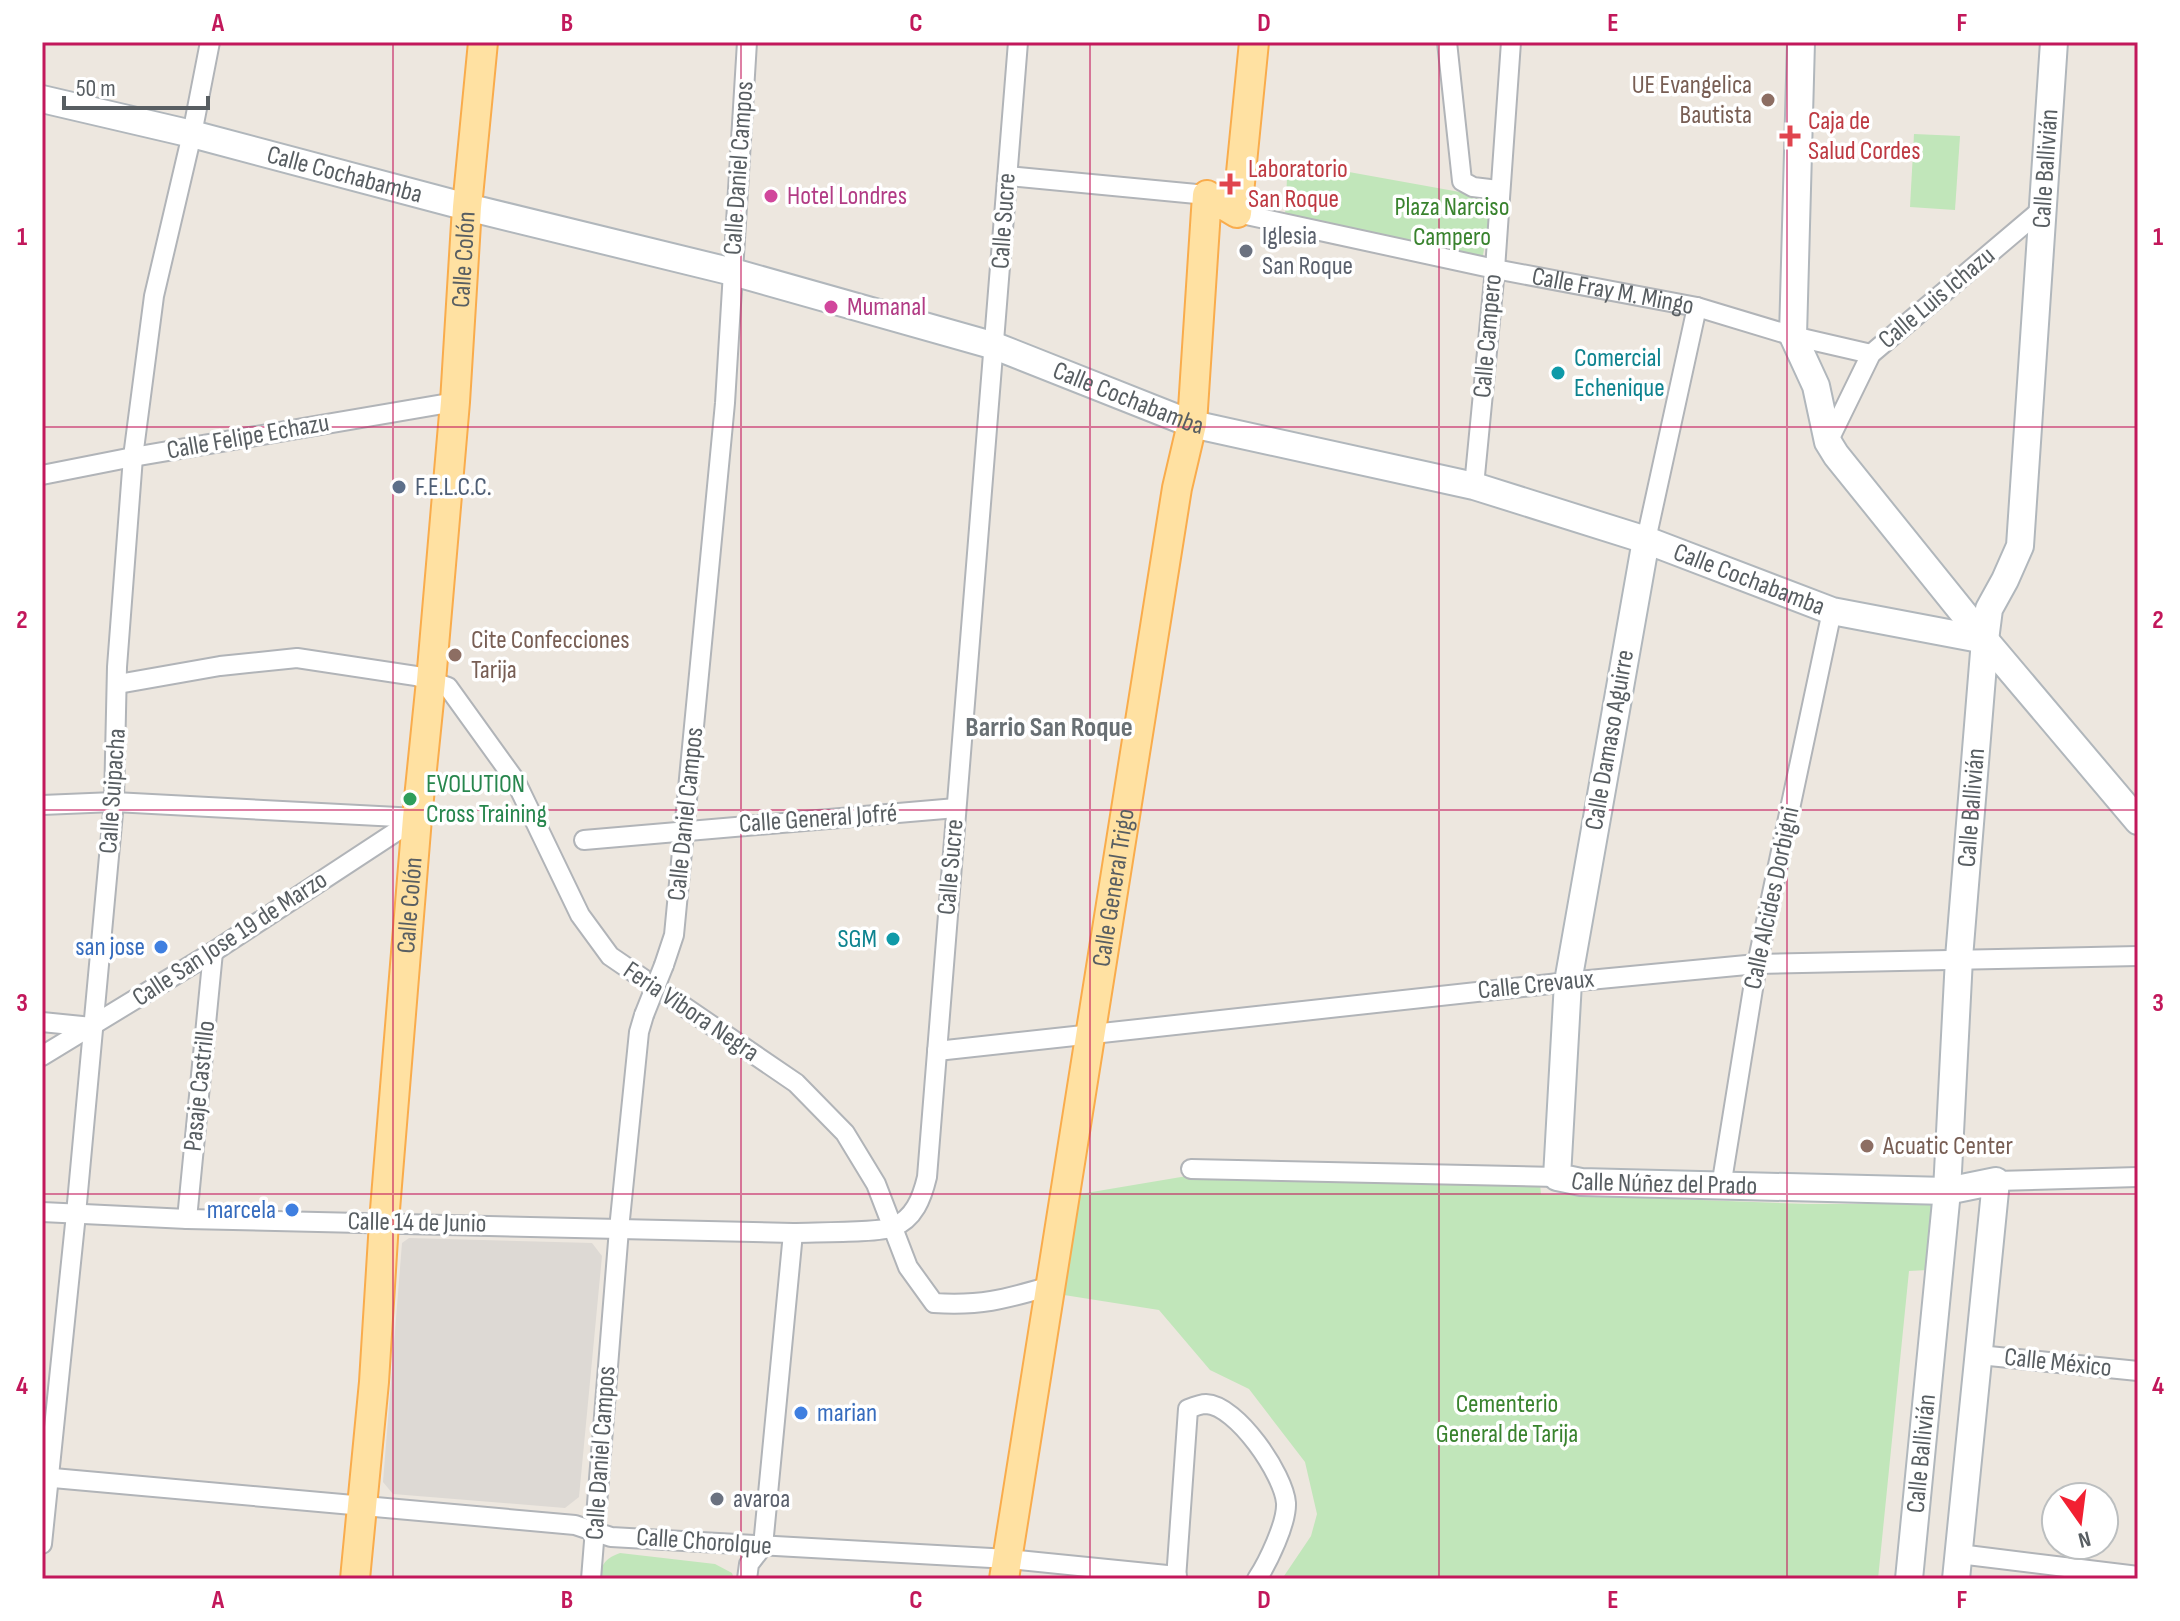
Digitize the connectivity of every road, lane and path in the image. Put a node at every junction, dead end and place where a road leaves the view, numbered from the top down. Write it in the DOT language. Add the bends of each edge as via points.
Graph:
graph roads {
  1 [pos="210,42"];
  2 [pos="483,42"];
  3 [pos="747,42"];
  4 [pos="1018,42"];
  5 [pos="1254,42"];
  6 [pos="1447,42"];
  7 [pos="1511,42"];
  8 [pos="1801,42"];
  9 [pos="2054,42"];
  10 [pos="42,99"];
  11 [pos="192,134"];
  12 [pos="1008,176"];
  13 [pos="1498,190"];
  14 [pos="1207,195"];
  15 [pos="467,207"];
  16 [pos="2041,210"];
  17 [pos="1237,213"];
  18 [pos="1495,269"];
  19 [pos="733,272"];
  20 [pos="1697,307"];
  21 [pos="1793,336"];
  22 [pos="995,346"];
  23 [pos="1871,354"];
  24 [pos="455,402"];
  25 [pos="1192,424"];
  26 [pos="1828,442"];
  27 [pos="133,457"];
  28 [pos="42,475"];
  29 [pos="1474,486"];
  30 [pos="1646,540"];
  31 [pos="1832,611"];
  32 [pos="1985,640"];
  33 [pos="431,681"];
  34 [pos="118,684"];
  35 [pos="114,802"];
  36 [pos="42,805"];
  37 [pos="956,808"];
  38 [pos="417,818"];
  39 [pos="2138,821"];
  40 [pos="684,830"];
  41 [pos="584,840"];
  42 [pos="213,952"];
  43 [pos="2138,956"];
  44 [pos="1959,958"];
  45 [pos="1757,964"];
  46 [pos="1568,982"];
  47 [pos="42,1022"];
  48 [pos="92,1027"];
  49 [pos="1090,1035"];
  50 [pos="937,1051"];
  51 [pos="42,1056"];
  52 [pos="1191,1169"];
  53 [pos="1557,1177"];
  54 [pos="2138,1177"];
  55 [pos="1996,1181"];
  56 [pos="1721,1187"];
  57 [pos="1947,1191"];
  58 [pos="42,1212"];
  59 [pos="76,1214"];
  60 [pos="187,1219"];
  61 [pos="384,1222"];
  62 [pos="619,1229"];
  63 [pos="891,1229"];
  64 [pos="793,1233"];
  65 [pos="1051,1286"];
  66 [pos="1979,1355"];
  67 [pos="2138,1371"];
  68 [pos="46,1478"];
  69 [pos="361,1507"];
  70 [pos="594,1531"];
  71 [pos="42,1544"];
  72 [pos="763,1546"];
  73 [pos="1957,1566"];
  74 [pos="1006,1569"];
  75 [pos="2138,1576"];
  76 [pos="1176,1577"];
  77 [pos="355,1579"];
  78 [pos="591,1579"];
  79 [pos="747,1579"];
  80 [pos="1257,1579"];
  81 [pos="1909,1579"];
  1 -- 11 [label="street, Calle Suipacha"];
  2 -- 15 [label="main road, Calle Colón"];
  3 -- 19 [label="street, Calle Daniel Campos"];
  4 -- 12 [label="street, Calle Sucre"];
  5 -- 17 [label="main road"];
  6 -- 13 [label="street" via="1462,181"];
  7 -- 13 [label="street, Calle Campero"];
  8 -- 21 [label="street"];
  9 -- 16 [label="street, Calle Ballivián"];
  10 -- 11 [label="street, Calle Cochabamba"];
  11 -- 15 [label="street, Calle Cochabamba"];
  11 -- 27 [label="street, Calle Suipacha" via="154,296"];
  12 -- 14 [label="street, Calle Fray M. Mingo"];
  12 -- 22 [label="street, Calle Sucre"];
  13 -- 18 [label="street, Calle Campero"];
  14 -- 17 [label="main road, Calle Fray M. Mingo"];
  14 -- 25 [label="main road, Calle General Trigo"];
  15 -- 19 [label="street, Calle Cochabamba"];
  15 -- 24 [label="main road, Calle Colón"];
  16 -- 23 [label="street, Calle Luis Ichazu"];
  16 -- 32 [label="street, Calle Ballivián" via="2020,546 1989,609"];
  17 -- 18 [label="street, Calle Fray M. Mingo"];
  18 -- 20 [label="street, Calle Fray M. Mingo"];
  18 -- 29 [label="street, Calle Campero"];
  19 -- 22 [label="street, Calle Cochabamba"];
  19 -- 40 [label="street, Calle Daniel Campos"];
  20 -- 21 [label="street, Calle Fray M. Mingo"];
  20 -- 30 [label="street, Calle Damaso Aguirre"];
  21 -- 23 [label="street, Calle Fray M. Mingo"];
  21 -- 26 [label="street" via="1816,386"];
  22 -- 25 [label="street, Calle Cochabamba"];
  22 -- 37 [label="street, Calle Sucre"];
  23 -- 26 [label="street, Calle Luis Ichazu"];
  24 -- 27 [label="street, Calle Felipe Echazu"];
  24 -- 33 [label="main road, Calle Colón"];
  25 -- 29 [label="street, Calle Cochabamba"];
  25 -- 49 [label="main road, Calle General Trigo" via="1174,504"];
  26 -- 32 [label="street"];
  27 -- 28 [label="street, Calle Felipe Echazu"];
  27 -- 34 [label="street, Calle Suipacha"];
  29 -- 30 [label="street, Calle Cochabamba"];
  30 -- 31 [label="street, Calle Cochabamba"];
  30 -- 46 [label="street, Calle Damaso Aguirre"];
  31 -- 32 [label="street, Calle Cochabamba"];
  31 -- 45 [label="street, Calle Alcides Dorbigni"];
  32 -- 39 [label="street"];
  32 -- 44 [label="street, Calle Ballivián"];
  33 -- 34 [label="street, Feria Vibora Negra" via="297,658"];
  33 -- 38 [label="main road, Calle Colón"];
  33 -- 63 [label="street, Feria Vibora Negra" via="456,696 515,780 580,915 610,956 796,1083 845,1133 876,1184"];
  34 -- 35 [label="street, Calle Suipacha"];
  35 -- 36 [label="street"];
  35 -- 38 [label="street"];
  35 -- 48 [label="street, Calle Suipacha"];
  37 -- 40 [label="street, Calle General Jofré"];
  37 -- 50 [label="street, Calle Sucre"];
  38 -- 42 [label="street, Calle San Jose 19 de Marzo"];
  38 -- 61 [label="main road, Calle Colón"];
  40 -- 41 [label="street, Calle General Jofré"];
  40 -- 62 [label="street, Calle Daniel Campos, bridge" via="674,935 639,1032"];
  42 -- 48 [label="street, Calle San Jose 19 de Marzo"];
  42 -- 60 [label="street, Pasaje Castrillo"];
  43 -- 44 [label="street, Calle Crevaux"];
  44 -- 45 [label="street, Calle Crevaux"];
  44 -- 57 [label="street, Calle Ballivián"];
  45 -- 46 [label="street, Calle Crevaux"];
  45 -- 56 [label="street, Calle Alcides Dorbigni"];
  46 -- 49 [label="street, Calle Crevaux"];
  46 -- 53 [label="street, Calle Damaso Aguirre"];
  47 -- 48 [label="street"];
  48 -- 51 [label="street, Calle San Jose 19 de Marzo"];
  48 -- 59 [label="street, Calle Suipacha"];
  49 -- 50 [label="street, Calle Crevaux"];
  49 -- 65 [label="main road, Calle General Trigo"];
  50 -- 63 [label="street, Calle Sucre" via="923,1196"];
  52 -- 53 [label="street, Calle Núñez del Prado"];
  53 -- 56 [label="street, Calle Núñez del Prado"];
  54 -- 55 [label="street, Calle Núñez del Prado"];
  55 -- 57 [label="street, Calle Núñez del Prado"];
  55 -- 66 [label="street, Calle Ballivián"];
  56 -- 57 [label="street, Calle Núñez del Prado"];
  57 -- 81 [label="street, Calle Ballivián"];
  58 -- 59 [label="street, Calle 14 de Junio"];
  59 -- 60 [label="street, Calle 14 de Junio"];
  59 -- 68 [label="street, Calle Suipacha"];
  60 -- 61 [label="street, Calle 14 de Junio"];
  61 -- 62 [label="street, Calle 14 de Junio"];
  61 -- 69 [label="main road, Calle Colón"];
  62 -- 64 [label="street, Calle 14 de Junio"];
  62 -- 70 [label="street, Calle Daniel Campos"];
  63 -- 64 [label="street"];
  63 -- 65 [label="street, Feria Vibora Negra" via="908,1267 934,1303 993,1302"];
  64 -- 72 [label="street"];
  65 -- 74 [label="main road, Calle General Trigo"];
  66 -- 67 [label="street, Calle México"];
  66 -- 73 [label="street, Calle Ballivián"];
  68 -- 69 [label="street, Calle Chorolque"];
  68 -- 71 [label="street, Calle Suipacha"];
  69 -- 70 [label="street, Calle Chorolque" via="575,1525"];
  69 -- 77 [label="main road, Calle Colón"];
  70 -- 72 [label="street, Calle Chorolque" via="611,1537"];
  70 -- 78 [label="street, Calle Daniel Campos"];
  72 -- 74 [label="street, Calle Chorolque"];
  72 -- 79 [label="street" via="749,1564"];
  73 -- 75 [label="street"];
  74 -- 76 [label="street, Calle Chorolque"];
  76 -- 80 [label="street" via="1188,1409 1206,1404 1219,1408 1257,1443 1286,1501 1285,1518"];
}
